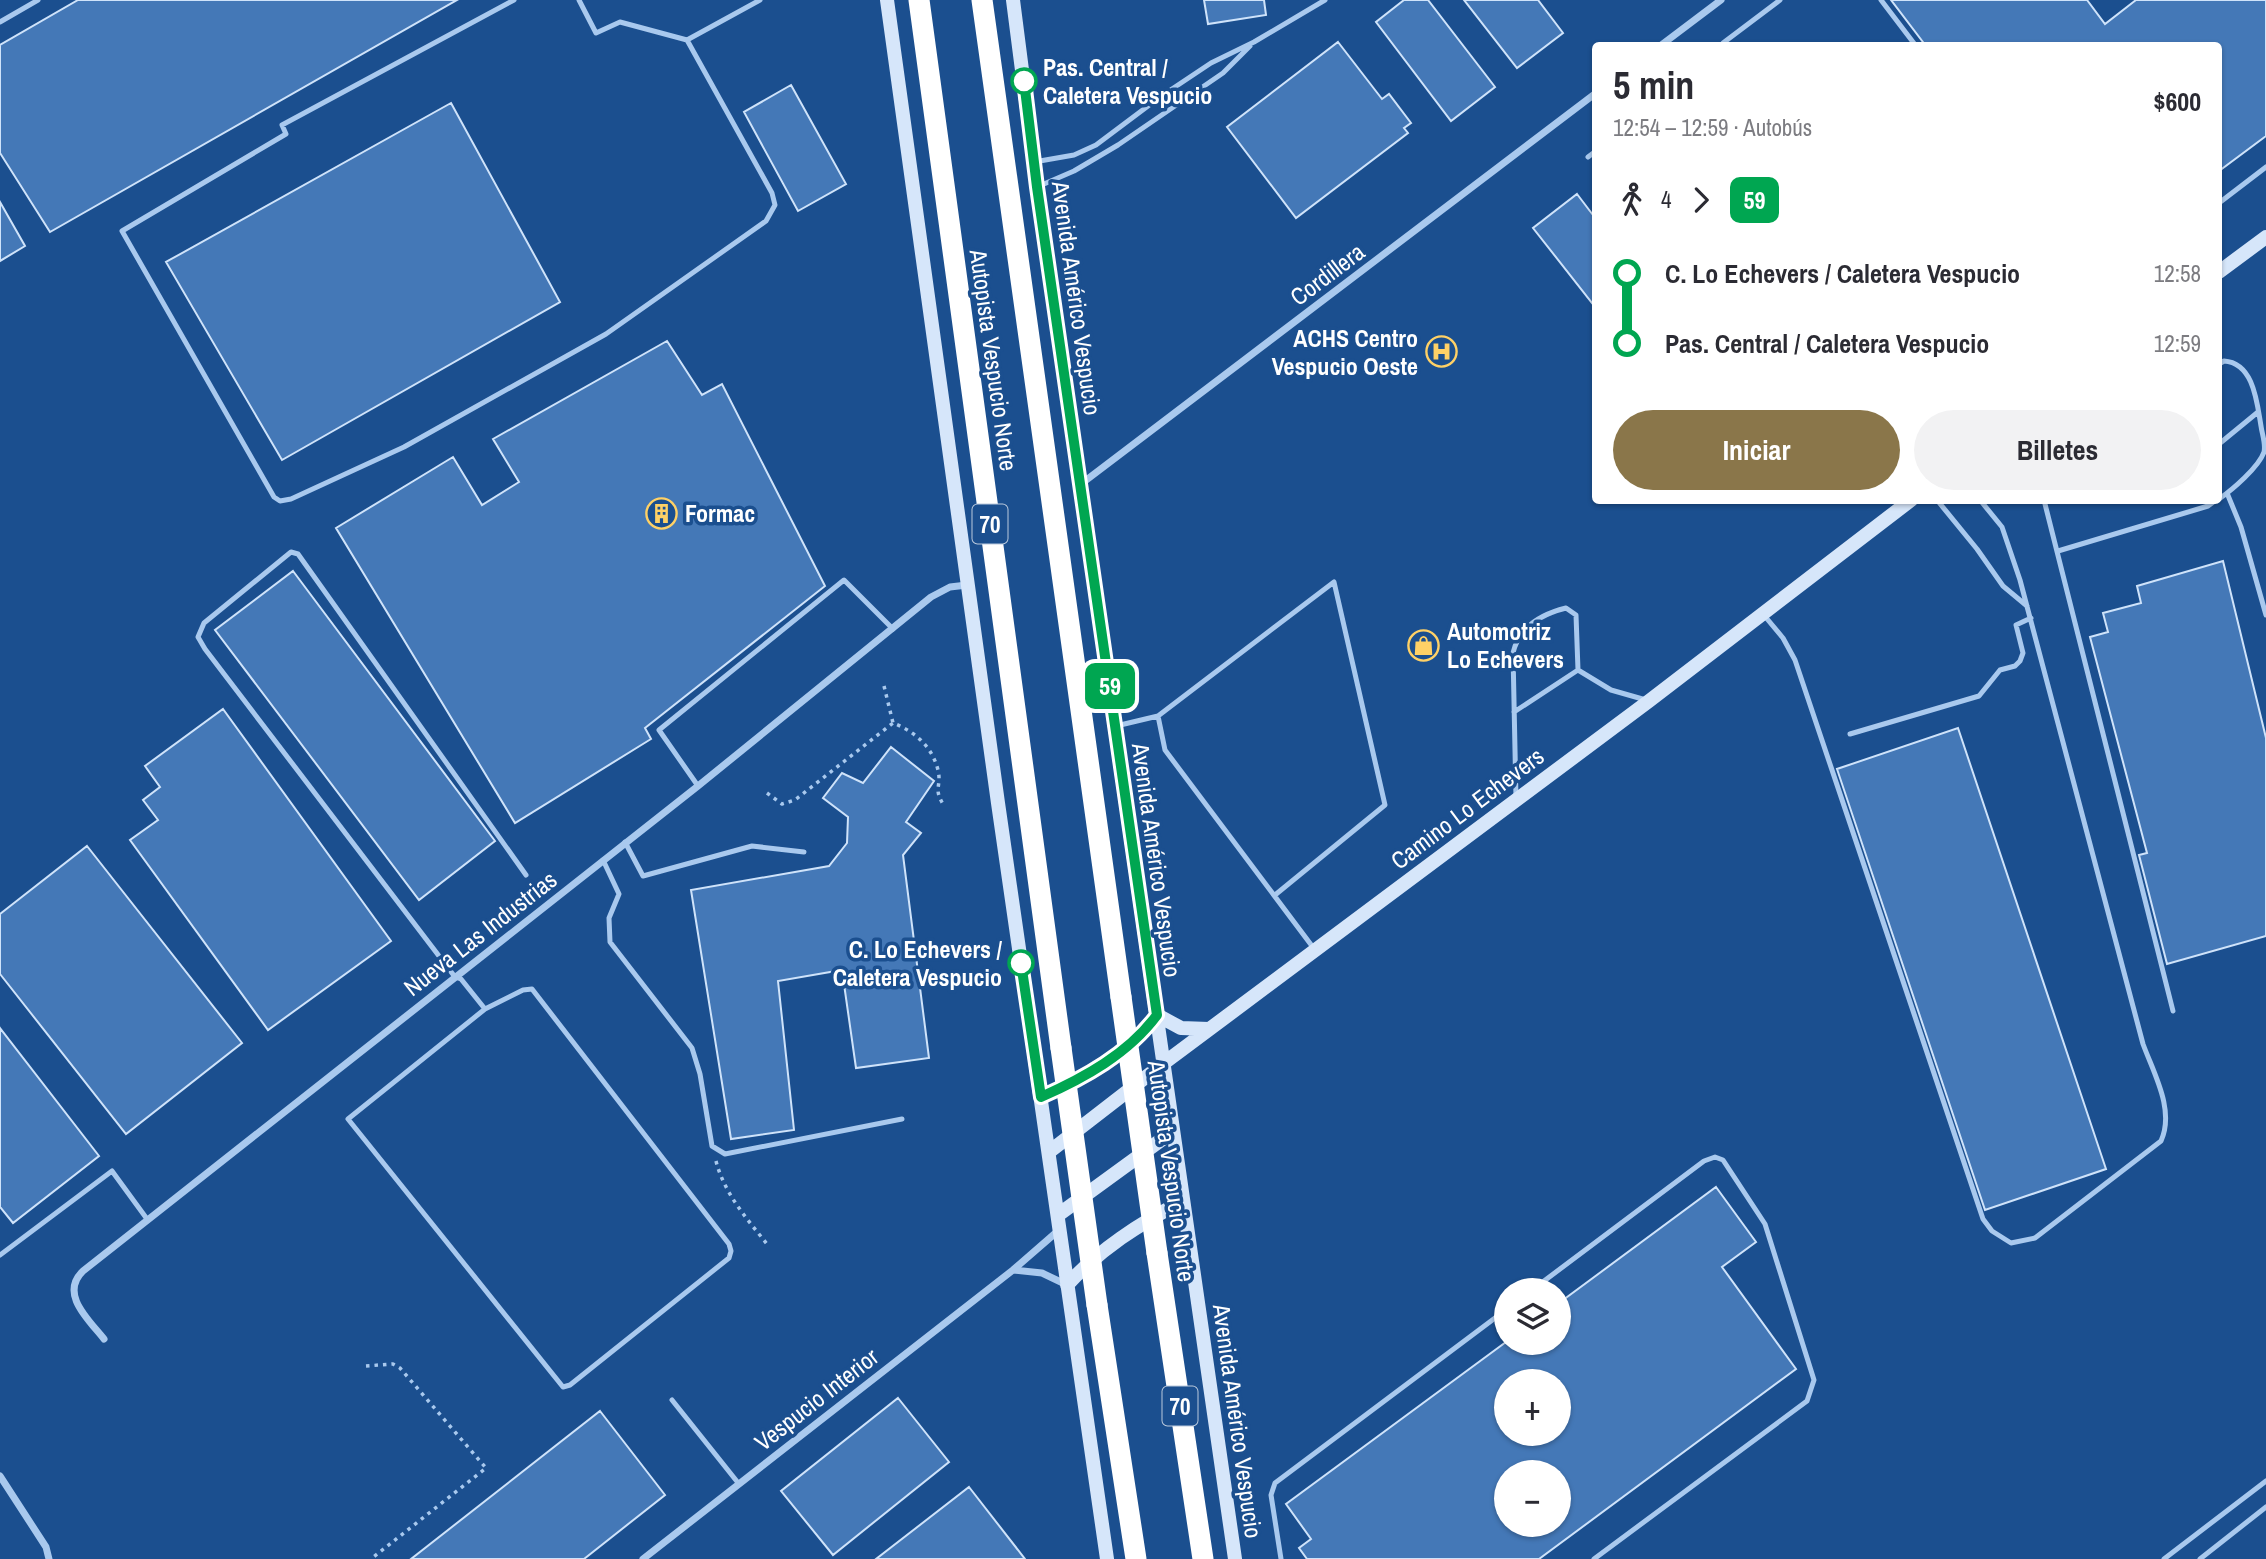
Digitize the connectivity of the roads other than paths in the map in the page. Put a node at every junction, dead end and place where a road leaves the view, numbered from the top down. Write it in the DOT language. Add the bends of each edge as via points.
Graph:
graph roads {
  1 [pos="38,0"];
  2 [pos="514,0"];
  3 [pos="579,0"];
  4 [pos="760,0"];
  5 [pos="887,0"];
  6 [pos="919,0"];
  7 [pos="982,0"];
  8 [pos="1013,0"];
  9 [pos="1325,0"];
  10 [pos="1721,0"];
  11 [pos="1780,0"];
  12 [pos="1881,0"];
  13 [pos="0,22"];
  14 [pos="687,40"];
  15 [pos="1254,41"];
  16 [pos="1665,42"];
  17 [pos="1724,42"];
  18 [pos="1913,42"];
  19 [pos="1592,96"];
  20 [pos="1592,154"];
  21 [pos="1588,157"];
  22 [pos="1034,162"];
  23 [pos="2266,166"];
  24 [pos="1037,187"];
  25 [pos="2222,201"];
  26 [pos="2266,237"];
  27 [pos="2222,270"];
  28 [pos="2222,362"];
  29 [pos="2259,412"];
  30 [pos="2222,442"];
  31 [pos="1080,485"];
  32 [pos="2227,493"];
  33 [pos="2222,497"];
  34 [pos="1906,504"];
  35 [pos="1940,504"];
  36 [pos="1983,504"];
  37 [pos="2045,504"];
  38 [pos="2211,504"];
  39 [pos="2058,551"];
  40 [pos="968,585"];
  41 [pos="2027,606"];
  42 [pos="1763,614"];
  43 [pos="2266,615"];
  44 [pos="2031,618"];
  45 [pos="893,629"];
  46 [pos="1578,670"];
  47 [pos="1649,701"];
  48 [pos="1514,712"];
  49 [pos="1158,716"];
  50 [pos="1116,726"];
  51 [pos="1850,734"];
  52 [pos="698,786"];
  53 [pos="1516,800"];
  54 [pos="625,842"];
  55 [pos="804,852"];
  56 [pos="603,860"];
  57 [pos="526,875"];
  58 [pos="1275,895"];
  59 [pos="1315,950"];
  60 [pos="455,977"];
  61 [pos="485,1009"];
  62 [pos="2173,1011"];
  63 [pos="1157,1015"];
  64 [pos="1209,1029"];
  65 [pos="1164,1063"];
  66 [pos="1041,1097"];
  67 [pos="902,1119"];
  68 [pos="1172,1132"];
  69 [pos="1049,1152"];
  70 [pos="1183,1201"];
  71 [pos="148,1219"];
  72 [pos="1059,1222"];
  73 [pos="0,1255"];
  74 [pos="1013,1269"];
  75 [pos="1548,1278"];
  76 [pos="1067,1285"];
  77 [pos="1494,1319"];
  78 [pos="104,1339"];
  79 [pos="673,1400"];
  80 [pos="0,1476"];
  81 [pos="2266,1481"];
  82 [pos="739,1484"];
  83 [pos="4,1485"];
  84 [pos="2266,1507"];
  85 [pos="49,1559"];
  86 [pos="643,1559"];
  87 [pos="1107,1559"];
  88 [pos="1136,1559"];
  89 [pos="1203,1559"];
  90 [pos="1235,1559"];
  91 [pos="1281,1559"];
  92 [pos="1594,1559"];
  93 [pos="2164,1559"];
  94 [pos="2200,1559"];
  1 -- 13 [label="lane"];
  2 -- 14 [label="lane" via="282,125 286,134 122,231 280,501 404,447 606,334 766,221 775,205 772,193"];
  3 -- 14 [label="lane" via="596,33 620,22"];
  4 -- 14 [label="lane"];
  5 -- 40 [label="main road"];
  6 -- 88 [label="highway, Autopista Vespucio Norte / 70, bridge" via="1060,1048"];
  7 -- 89 [label="highway, Autopista Vespucio Norte / 70, bridge"];
  8 -- 22 [label="main road, Avenida Américo Vespucio"];
  9 -- 15 [label="lane"];
  10 -- 16 [label="street"];
  11 -- 17 [label="lane"];
  12 -- 18 [label="lane"];
  15 -- 22 [label="lane" via="1211,63 1096,145 1074,155"];
  15 -- 24 [label="lane" via="1207,86 1118,145"];
  19 -- 31 [label="street, Cordillera"];
  20 -- 21 [label="lane"];
  22 -- 24 [label="main road, Avenida Américo Vespucio"];
  23 -- 25 [label="lane"];
  24 -- 31 [label="main road, Avenida Américo Vespucio"];
  26 -- 27 [label="main road"];
  28 -- 29 [label="lane" via="2230,361 2247,375"];
  29 -- 30 [label="lane"];
  29 -- 32 [label="lane" via="2266,448 2262,458"];
  31 -- 50 [label="main road, Avenida Américo Vespucio"];
  32 -- 33 [label="lane"];
  32 -- 43 [label="lane"];
  34 -- 42 [label="main road, Camino Lo Echevers"];
  35 -- 41 [label="lane" via="2003,586"];
  36 -- 41 [label="lane" via="2002,527"];
  37 -- 39 [label="lane"];
  38 -- 39 [label="lane"];
  39 -- 62 [label="lane"];
  40 -- 45 [label="street, Nueva Las Industrias" via="940,592"];
  40 -- 66 [label="main road"];
  41 -- 44 [label="lane"];
  42 -- 44 [label="lane" via="1795,660 1983,1219 2011,1243 2035,1238 2161,1142 2167,1129 2166,1106 2143,1044"];
  42 -- 47 [label="main road, Camino Lo Echevers"];
  44 -- 51 [label="lane" via="2016,625 2023,653 2020,661 2000,670 1979,696"];
  45 -- 52 [label="street, Nueva Las Industrias"];
  45 -- 52 [label="lane" via="844,580 834,588 659,730"];
  46 -- 47 [label="lane" via="1611,690"];
  46 -- 48 [label="lane"];
  46 -- 48 [label="lane" via="1576,615 1566,608 1546,613 1516,641"];
  47 -- 53 [label="main road, Camino Lo Echevers"];
  48 -- 53 [label="lane"];
  49 -- 50 [label="lane"];
  49 -- 58 [label="lane" via="1165,750"];
  49 -- 58 [label="lane" via="1334,582 1385,806"];
  50 -- 63 [label="main road, Avenida Américo Vespucio"];
  52 -- 54 [label="street, Nueva Las Industrias"];
  53 -- 59 [label="main road, Camino Lo Echevers"];
  54 -- 55 [label="lane" via="643,876 752,846"];
  54 -- 56 [label="street, Nueva Las Industrias"];
  56 -- 60 [label="street, Nueva Las Industrias"];
  56 -- 67 [label="lane" via="619,894 609,918 610,942 692,1048 712,1146 725,1154"];
  57 -- 60 [label="lane" via="298,554 291,552 204,623 198,637 205,649"];
  58 -- 59 [label="lane"];
  59 -- 64 [label="main road, Camino Lo Echevers"];
  60 -- 61 [label="lane"];
  60 -- 71 [label="street, Nueva Las Industrias"];
  61 -- 61 [label="lane" via="532,989 731,1251 718,1267 563,1387 348,1119"];
  63 -- 64 [label="main road" via="1181,1028"];
  63 -- 65 [label="main road, Avenida Américo Vespucio"];
  63 -- 66 [label="main road" via="1141,1035 1104,1064"];
  64 -- 65 [label="main road, Camino Lo Echevers"];
  65 -- 68 [label="main road, Avenida Américo Vespucio"];
  65 -- 69 [label="main road, Camino Lo Echevers"];
  66 -- 69 [label="main road"];
  68 -- 70 [label="main road, Avenida Américo Vespucio"];
  68 -- 72 [label="main road"];
  69 -- 72 [label="main road"];
  70 -- 76 [label="main road" via="1114,1242"];
  70 -- 90 [label="main road, Avenida Américo Vespucio"];
  71 -- 73 [label="lane" via="112,1171"];
  71 -- 78 [label="street, Nueva Las Industrias" via="83,1271 73,1285 74,1299"];
  72 -- 74 [label="street, Vespucio Interior"];
  72 -- 76 [label="main road"];
  74 -- 76 [label="street" via="1042,1273"];
  74 -- 82 [label="street, Vespucio Interior"];
  75 -- 92 [label="lane" via="1704,1161 1723,1160 1765,1224 1814,1380 1807,1401"];
  76 -- 87 [label="main road"];
  77 -- 91 [label="lane" via="1275,1483 1271,1495"];
  79 -- 82 [label="lane"];
  80 -- 83 [label="street"];
  81 -- 93 [label="lane"];
  82 -- 86 [label="street, Vespucio Interior"];
  83 -- 85 [label="street" via="46,1547"];
  84 -- 94 [label="lane"];
}
